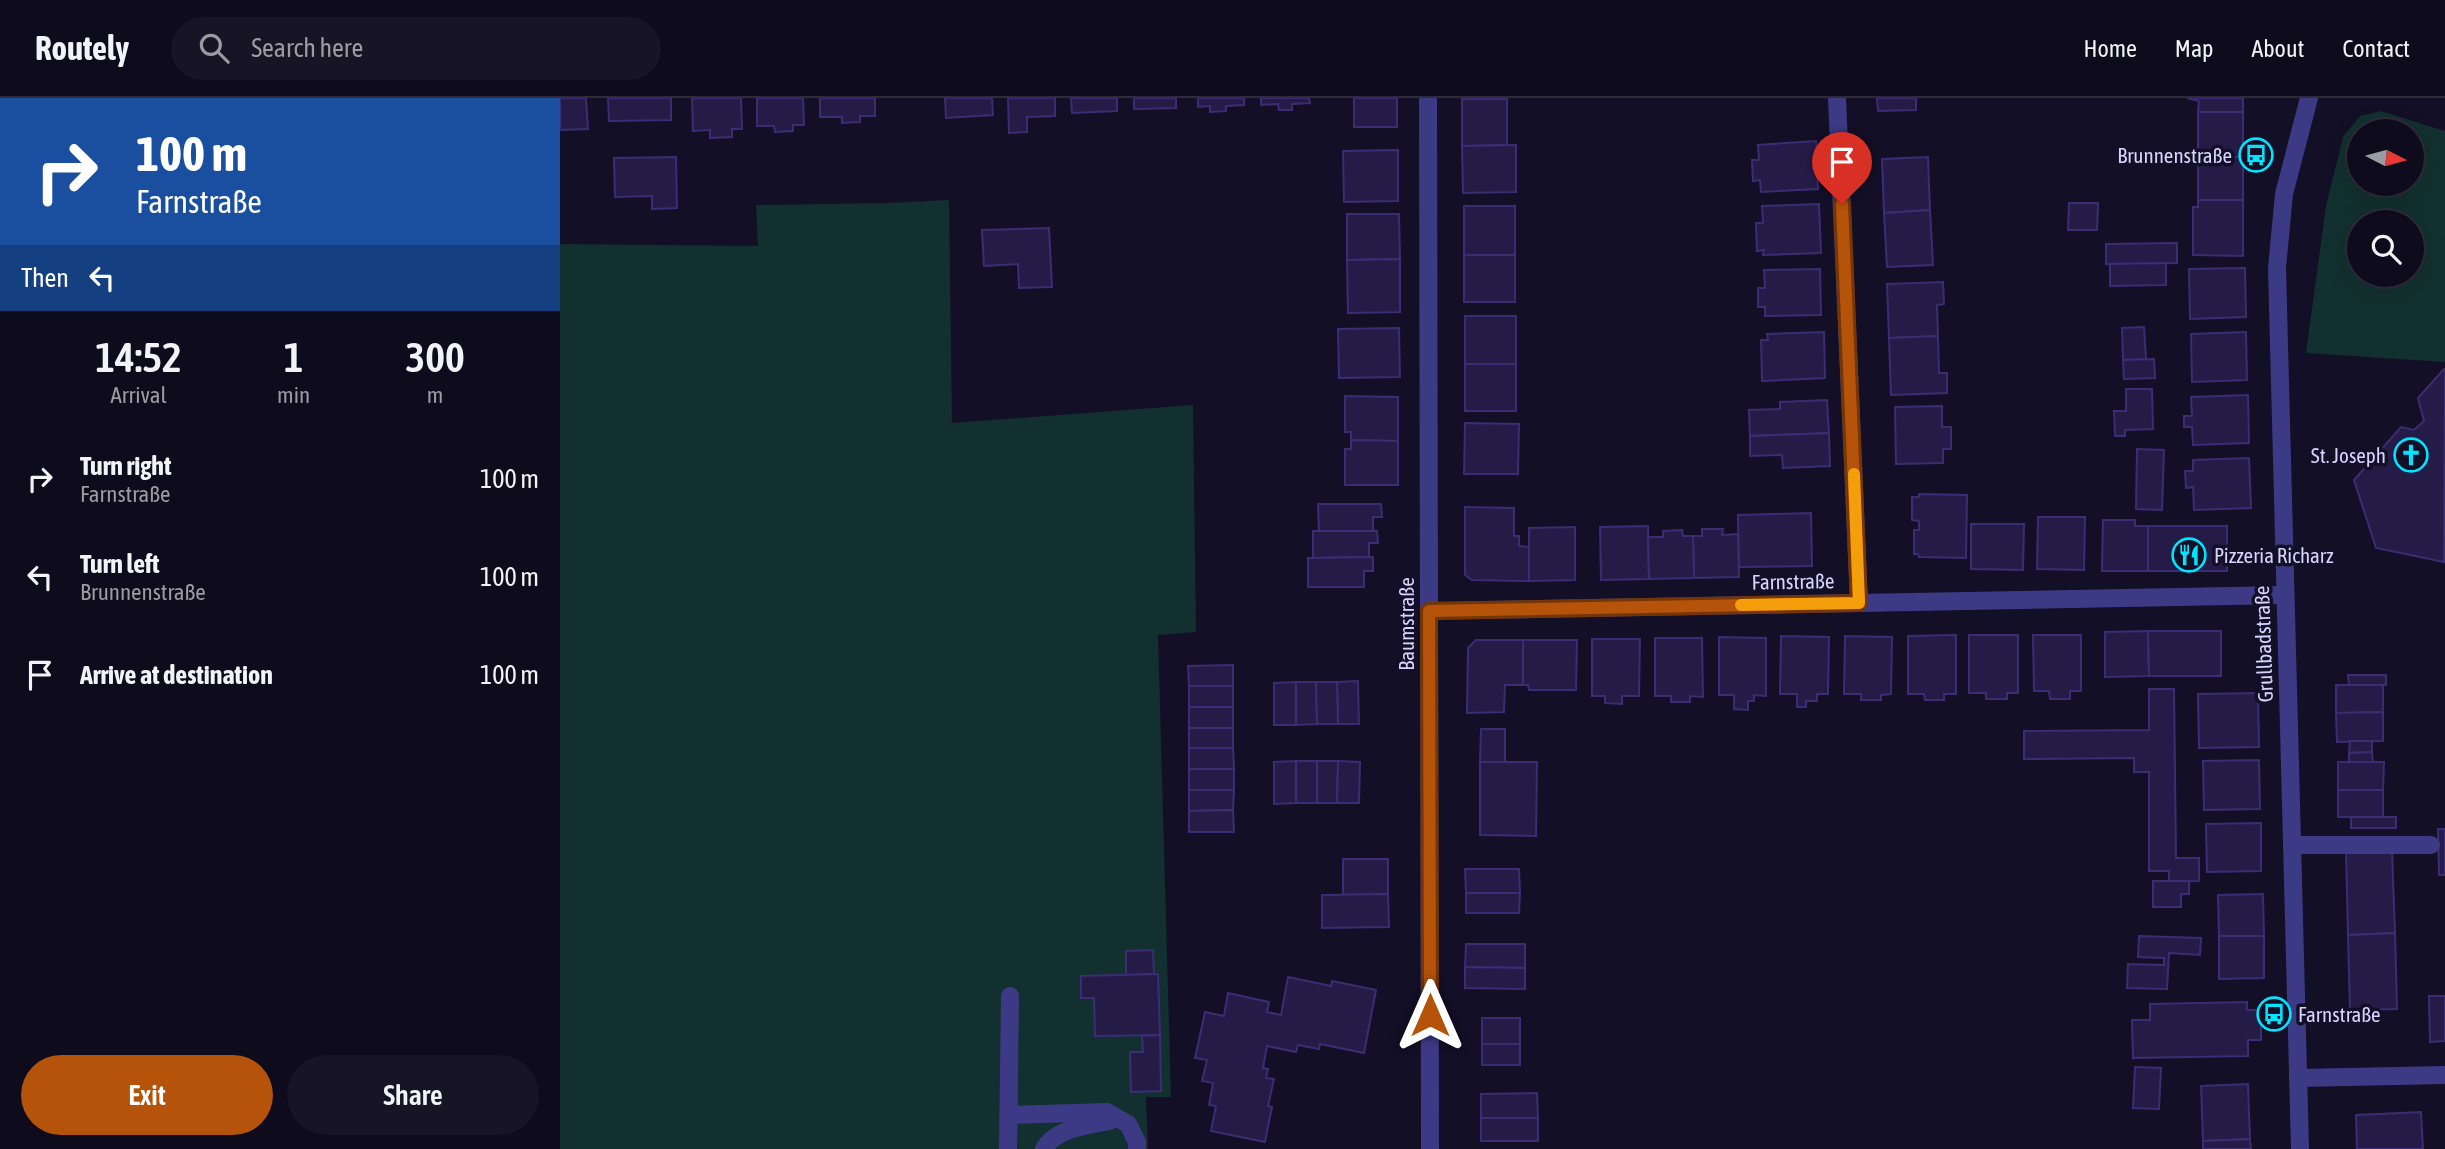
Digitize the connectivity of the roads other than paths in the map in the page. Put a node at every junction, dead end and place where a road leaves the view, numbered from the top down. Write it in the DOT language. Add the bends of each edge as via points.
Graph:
graph roads {
  1 [pos="1428,98"];
  2 [pos="1837,98"];
  3 [pos="2309,98"];
  4 [pos="2284,595"];
  5 [pos="1859,603"];
  6 [pos="1429,611"];
  7 [pos="2292,845"];
  8 [pos="2431,845"];
  9 [pos="1010,996"];
  10 [pos="2445,1074"];
  11 [pos="2298,1078"];
  12 [pos="1009,1115"];
  13 [pos="1119,1119"];
  14 [pos="1008,1149"];
  15 [pos="1044,1149"];
  16 [pos="1137,1149"];
  17 [pos="1430,1149"];
  18 [pos="2300,1149"];
  1 -- 6 [label="street, Baumstraße"];
  2 -- 5 [label="street"];
  3 -- 4 [label="street, Grullbadstraße" via="2284,194 2277,268"];
  4 -- 5 [label="street, Farnstraße"];
  4 -- 7 [label="street, Grullbadstraße"];
  5 -- 6 [label="street, Farnstraße"];
  6 -- 17 [label="street, Baumstraße"];
  7 -- 8 [label="street"];
  7 -- 11 [label="street, Grullbadstraße"];
  9 -- 12 [label="street"];
  10 -- 11 [label="street"];
  11 -- 18 [label="street, Grullbadstraße"];
  12 -- 13 [label="street" via="1107,1112"];
  12 -- 14 [label="street"];
  13 -- 15 [label="street" via="1072,1130"];
  13 -- 16 [label="street" via="1128,1124"];
}
